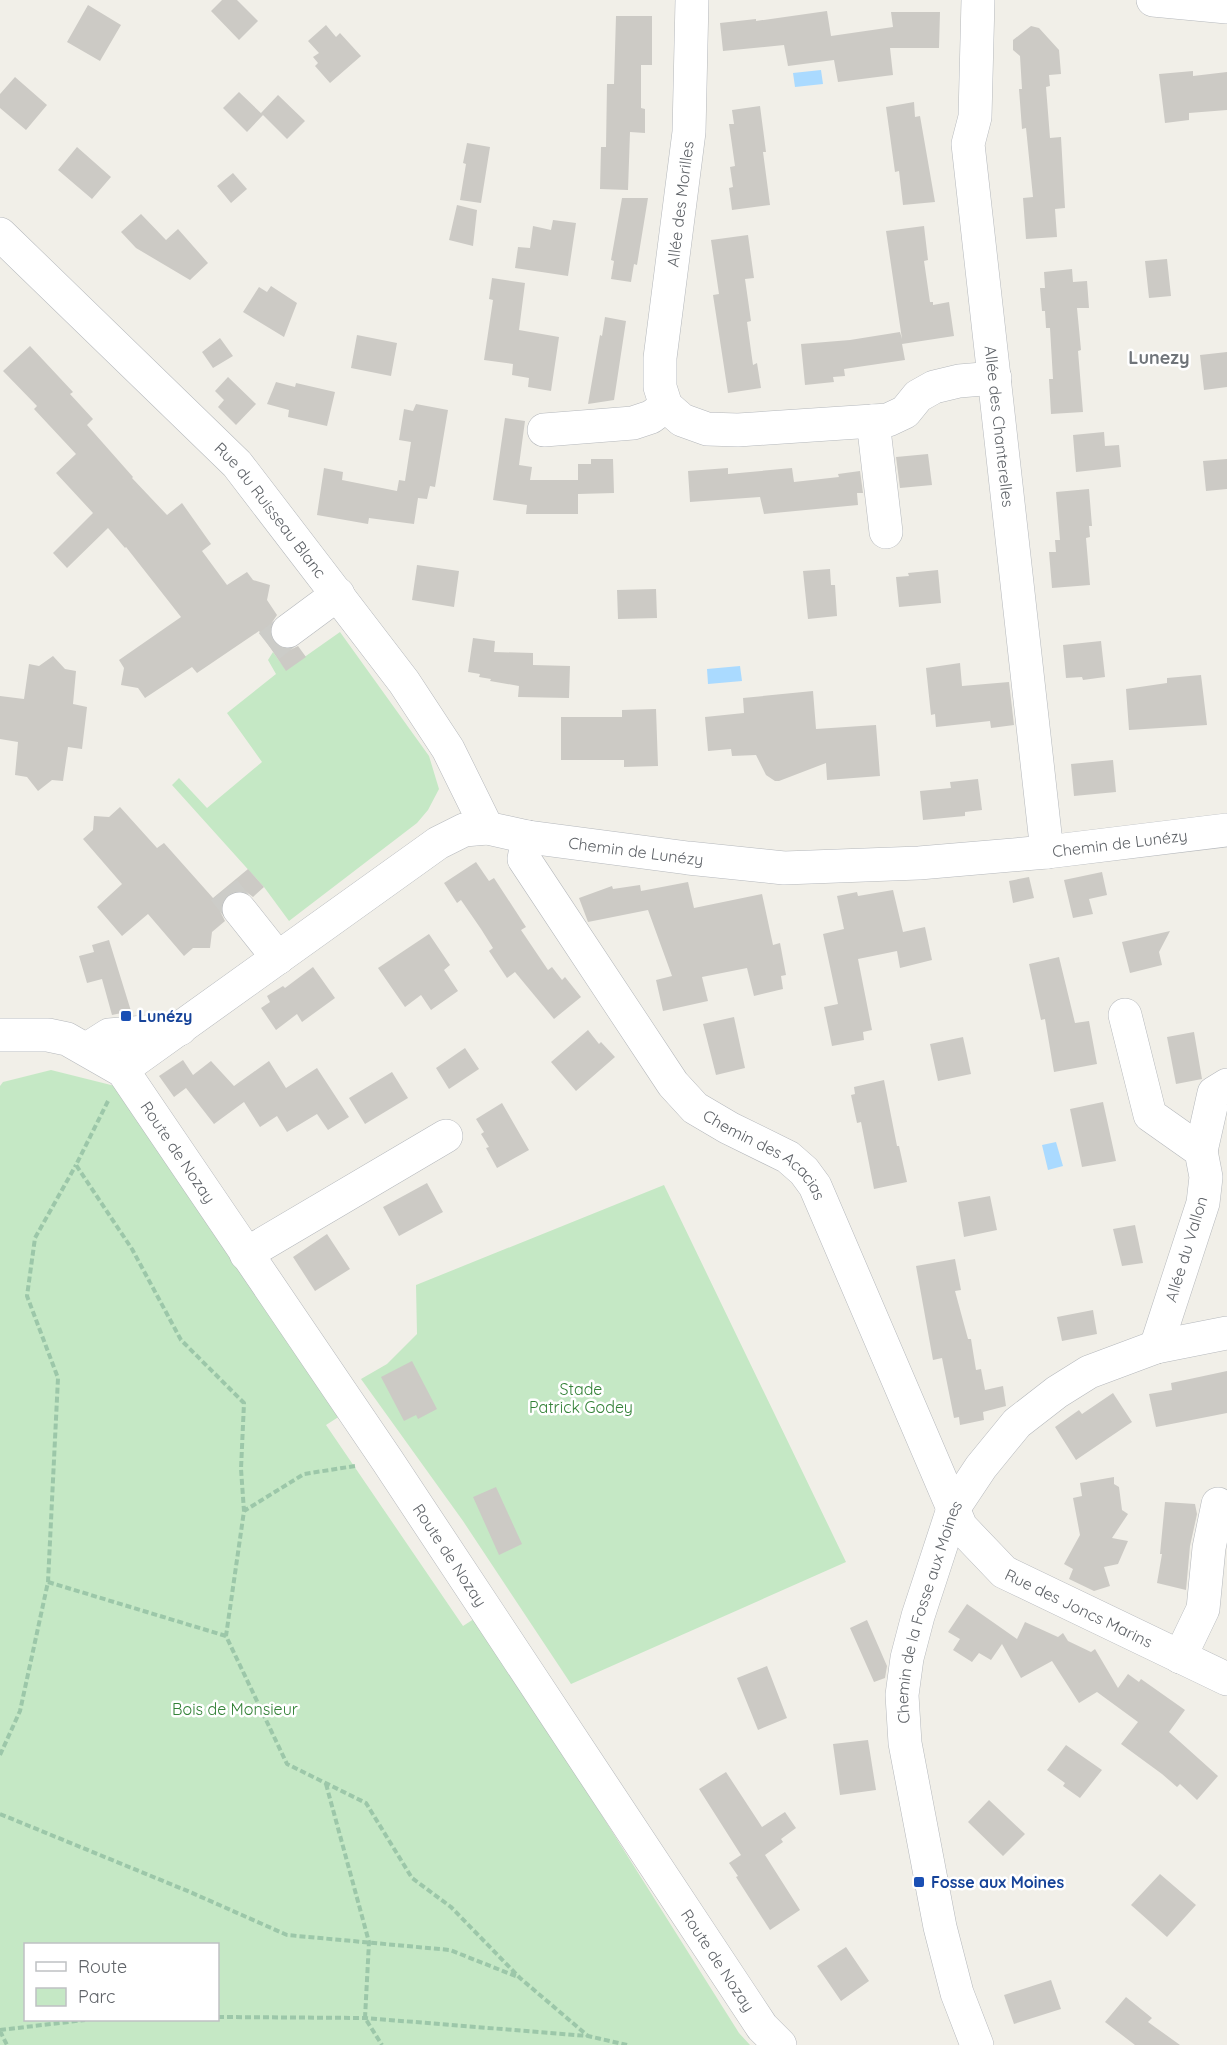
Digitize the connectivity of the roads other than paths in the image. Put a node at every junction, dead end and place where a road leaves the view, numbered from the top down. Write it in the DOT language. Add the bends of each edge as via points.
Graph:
graph roads {
  1 [pos="692,0"];
  2 [pos="978,0"];
  3 [pos="1153,0"];
  4 [pos="1227,7"];
  5 [pos="0,234"];
  6 [pos="994,378"];
  7 [pos="666,406"];
  8 [pos="873,421"];
  9 [pos="544,430"];
  10 [pos="886,532"];
  11 [pos="338,594"];
  12 [pos="288,631"];
  13 [pos="487,828"];
  14 [pos="1227,830"];
  15 [pos="528,837"];
  16 [pos="1047,852"];
  17 [pos="239,909"];
  18 [pos="278,958"];
  19 [pos="1125,1015"];
  20 [pos="180,1029"];
  21 [pos="0,1035"];
  22 [pos="87,1049"];
  23 [pos="120,1069"];
  24 [pos="1227,1085"];
  25 [pos="446,1136"];
  26 [pos="1201,1151"];
  27 [pos="246,1254"];
  28 [pos="1227,1333"];
  29 [pos="1156,1347"];
  30 [pos="1218,1504"];
  31 [pos="953,1509"];
  32 [pos="1215,1607"];
  33 [pos="1180,1657"];
  34 [pos="1227,1679"];
  35 [pos="780,2045"];
  36 [pos="977,2045"];
  1 -- 7 [label="street, Allée des Morilles" via="689,132 660,358 660,387"];
  2 -- 6 [label="street, Allée des Chanterelles" via="975,117 968,144"];
  3 -- 4 [label="street"];
  5 -- 11 [label="street, Rue du Ruisseau Blanc" via="237,464"];
  6 -- 8 [label="street" via="934,387 918,396 905,412 888,420"];
  6 -- 16 [label="street, Allée des Chanterelles"];
  7 -- 8 [label="street" via="682,420 707,429"];
  7 -- 9 [label="street" via="633,423"];
  8 -- 10 [label="street"];
  11 -- 12 [label="street"];
  11 -- 13 [label="street, Rue du Ruisseau Blanc" via="405,682 448,749"];
  13 -- 15 [label="street, Chemin de Lunézy"];
  13 -- 18 [label="street, Chemin de Lunézy" via="464,830 438,843"];
  14 -- 16 [label="street, Chemin de Lunézy"];
  15 -- 16 [label="street, Chemin de Lunézy" via="784,868 919,863"];
  15 -- 31 [label="street, Chemin des Acacias" via="524,859 673,1084 695,1108 788,1157 815,1186"];
  17 -- 18 [label="street"];
  18 -- 20 [label="street, Chemin de Lunézy"];
  19 -- 26 [label="street" via="1150,1115"];
  20 -- 22 [label="street" via="109,1035"];
  20 -- 23 [label="street, Chemin de Lunézy"];
  21 -- 22 [label="street" via="48,1035"];
  22 -- 23 [label="street"];
  23 -- 27 [label="street, Route de Nozay"];
  24 -- 26 [label="street, Allée du Vallon" via="1214,1093"];
  25 -- 27 [label="street"];
  26 -- 29 [label="street, Allée du Vallon" via="1206,1177 1203,1203"];
  27 -- 35 [label="street, Route de Nozay" via="762,2027"];
  28 -- 29 [label="street, Chemin de la Fosse aux Moines"];
  29 -- 31 [label="street, Chemin de la Fosse aux Moines" via="1089,1372 1017,1423"];
  30 -- 32 [label="street" via="1209,1548"];
  31 -- 33 [label="street, Rue des Joncs Marins" via="961,1527 1004,1572"];
  31 -- 36 [label="street, Chemin de la Fosse aux Moines" via="918,1616 902,1695 905,1743 940,1926 957,1993"];
  32 -- 33 [label="street"];
  33 -- 34 [label="street, Rue des Joncs Marins"];
}
